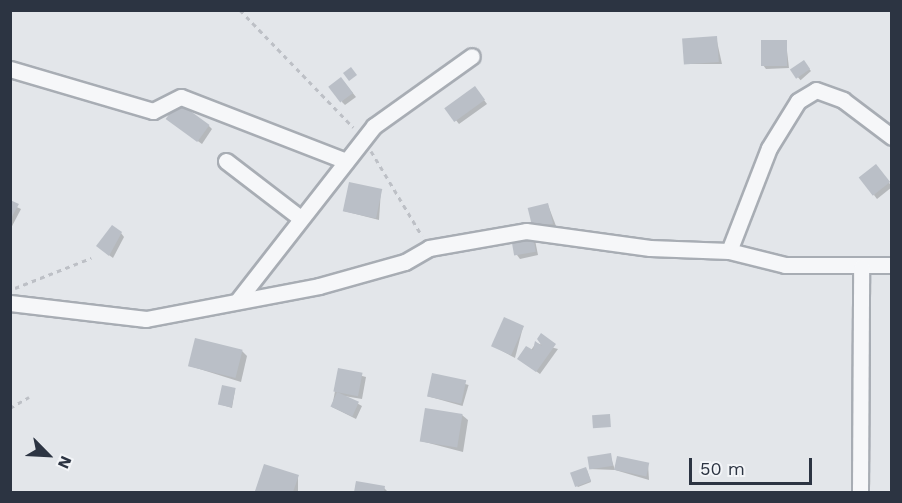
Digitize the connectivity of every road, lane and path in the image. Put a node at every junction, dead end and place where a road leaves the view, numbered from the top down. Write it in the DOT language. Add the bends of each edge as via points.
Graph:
graph roads {
  1 [pos="240,10"];
  2 [pos="472,56"];
  3 [pos="10,69"];
  4 [pos="891,137"];
  5 [pos="364,139"];
  6 [pos="226,161"];
  7 [pos="346,161"];
  8 [pos="299,217"];
  9 [pos="429,248"];
  10 [pos="729,251"];
  11 [pos="91,258"];
  12 [pos="891,266"];
  13 [pos="861,267"];
  14 [pos="10,289"];
  15 [pos="238,300"];
  16 [pos="10,303"];
  17 [pos="29,397"];
  18 [pos="10,408"];
  19 [pos="860,492"];
  1 -- 5 [label="path"];
  2 -- 5 [label="street"];
  3 -- 7 [label="street" via="153,111 181,98"];
  4 -- 10 [label="street" via="843,100 816,90 798,101 769,148"];
  5 -- 7 [label="street"];
  5 -- 9 [label="path"];
  6 -- 8 [label="street"];
  7 -- 8 [label="street"];
  8 -- 15 [label="street"];
  9 -- 10 [label="street" via="526,231 650,248"];
  9 -- 15 [label="street" via="394,265"];
  10 -- 13 [label="street" via="785,264"];
  11 -- 14 [label="path"];
  12 -- 13 [label="street"];
  13 -- 19 [label="street"];
  15 -- 16 [label="street" via="146,319"];
  17 -- 18 [label="path"];
}
